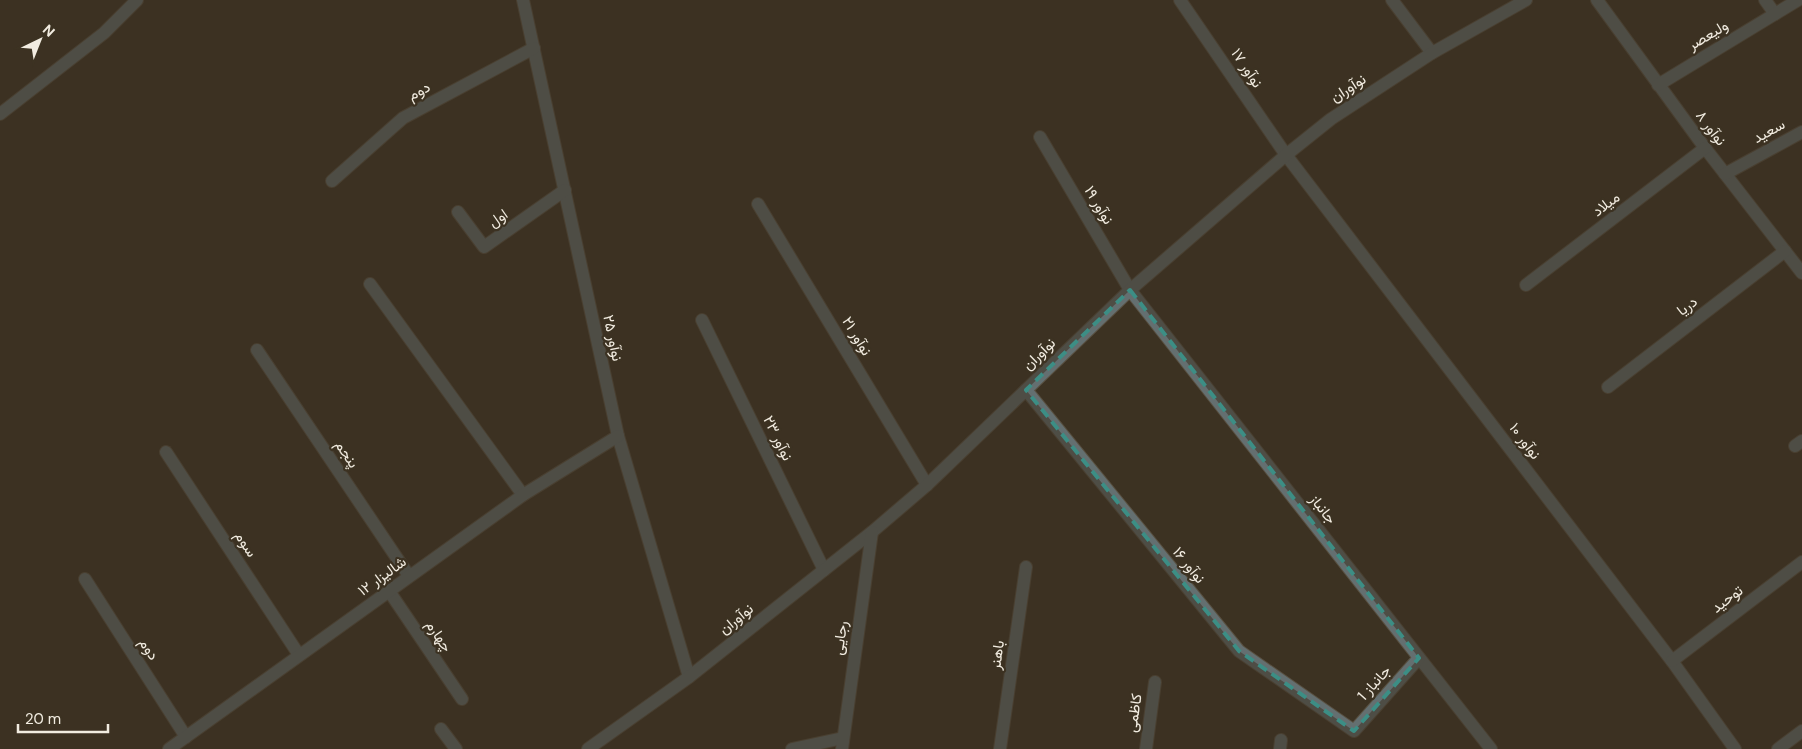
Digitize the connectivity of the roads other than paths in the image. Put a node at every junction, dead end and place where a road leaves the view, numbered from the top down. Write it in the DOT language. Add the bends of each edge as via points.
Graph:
graph roads {
  1 [pos="137,0"];
  2 [pos="523,0"];
  3 [pos="1180,0"];
  4 [pos="1392,0"];
  5 [pos="1526,0"];
  6 [pos="1597,0"];
  7 [pos="1765,0"];
  8 [pos="1798,0"];
  9 [pos="1775,14"];
  10 [pos="534,48"];
  11 [pos="1432,53"];
  12 [pos="1658,85"];
  13 [pos="0,114"];
  14 [pos="1802,132"];
  15 [pos="1040,138"];
  16 [pos="1705,148"];
  17 [pos="1286,155"];
  18 [pos="1725,174"];
  19 [pos="332,181"];
  20 [pos="565,190"];
  21 [pos="758,204"];
  22 [pos="458,212"];
  23 [pos="1785,251"];
  24 [pos="1800,265"];
  25 [pos="370,284"];
  26 [pos="1526,285"];
  27 [pos="1130,290"];
  28 [pos="702,320"];
  29 [pos="257,350"];
  30 [pos="1608,387"];
  31 [pos="1026,390"];
  32 [pos="618,436"];
  33 [pos="166,452"];
  34 [pos="928,485"];
  35 [pos="523,495"];
  36 [pos="872,532"];
  37 [pos="1802,562"];
  38 [pos="1026,567"];
  39 [pos="824,570"];
  40 [pos="409,576"];
  41 [pos="85,579"];
  42 [pos="389,591"];
  43 [pos="299,655"];
  44 [pos="1419,658"];
  45 [pos="1672,661"];
  46 [pos="689,678"];
  47 [pos="1155,682"];
  48 [pos="462,699"];
  49 [pos="441,729"];
  50 [pos="1354,731"];
  51 [pos="1802,731"];
  52 [pos="186,737"];
  53 [pos="843,743"];
  54 [pos="169,749"];
  55 [pos="456,749"];
  56 [pos="588,749"];
  57 [pos="792,749"];
  58 [pos="1000,749"];
  59 [pos="1146,749"];
  60 [pos="1491,749"];
  61 [pos="1735,749"];
  62 [pos="1778,749"];
  1 -- 13 [label="street" via="104,33"];
  2 -- 10 [label="street, نوآور ۲۵"];
  3 -- 17 [label="street, نوآور ۱۷"];
  4 -- 11 [label="street"];
  5 -- 11 [label="street, نوآوران"];
  6 -- 12 [label="street, نوآور ۸"];
  7 -- 9 [label="street"];
  8 -- 9 [label="street, ولیعصر"];
  9 -- 12 [label="street, ولیعصر"];
  10 -- 19 [label="street, دوم" via="403,118"];
  10 -- 20 [label="street, نوآور ۲۵"];
  11 -- 17 [label="street, نوآوران" via="1331,119"];
  12 -- 16 [label="street, نوآور ۸"];
  14 -- 18 [label="street, سعید"];
  15 -- 27 [label="street, نوآور ۱۹"];
  16 -- 18 [label="street, نوآور ۸"];
  16 -- 26 [label="street, میلاد"];
  17 -- 27 [label="street, نوآوران"];
  17 -- 45 [label="street, نوآور ۱۰"];
  18 -- 23 [label="street, نوآور ۸"];
  20 -- 22 [label="street, اول" via="484,247"];
  20 -- 32 [label="street, نوآور ۲۵"];
  21 -- 34 [label="street, نوآور ۲۱"];
  23 -- 24 [label="street, نوآور ۸"];
  23 -- 30 [label="street, دریا"];
  25 -- 35 [label="street"];
  27 -- 31 [label="street, نوآوران"];
  27 -- 44 [label="street, جانباز"];
  28 -- 39 [label="street, نوآور ۲۳"];
  29 -- 40 [label="street, پنجم"];
  31 -- 34 [label="street, نوآوران"];
  31 -- 50 [label="street, نوآور ۱۶" via="1239,651"];
  32 -- 35 [label="street, شالیزار ۱۲"];
  32 -- 46 [label="street, نوآور ۲۵"];
  33 -- 43 [label="street, سوم"];
  34 -- 36 [label="street, نوآوران"];
  35 -- 40 [label="street, شالیزار ۱۲"];
  36 -- 39 [label="street, نوآوران"];
  36 -- 53 [label="street, رجایی"];
  37 -- 45 [label="street, توحید"];
  38 -- 58 [label="street, باهنر"];
  39 -- 46 [label="street, نوآوران"];
  40 -- 42 [label="street, شالیزار ۱۲"];
  41 -- 52 [label="street, دوم"];
  42 -- 43 [label="street, شالیزار ۱۲"];
  42 -- 48 [label="street, چهارم"];
  43 -- 52 [label="street, شالیزار ۱۲"];
  44 -- 50 [label="street, جانباز 1"];
  44 -- 60 [label="street, جانباز"];
  45 -- 61 [label="street, نوآور ۱۰"];
  46 -- 56 [label="street, نوآوران"];
  47 -- 59 [label="street, کاظمی"];
  49 -- 55 [label="street"];
  51 -- 62 [label="street"];
  52 -- 54 [label="street, شالیزار ۱۲"];
  53 -- 57 [label="street"];
}
